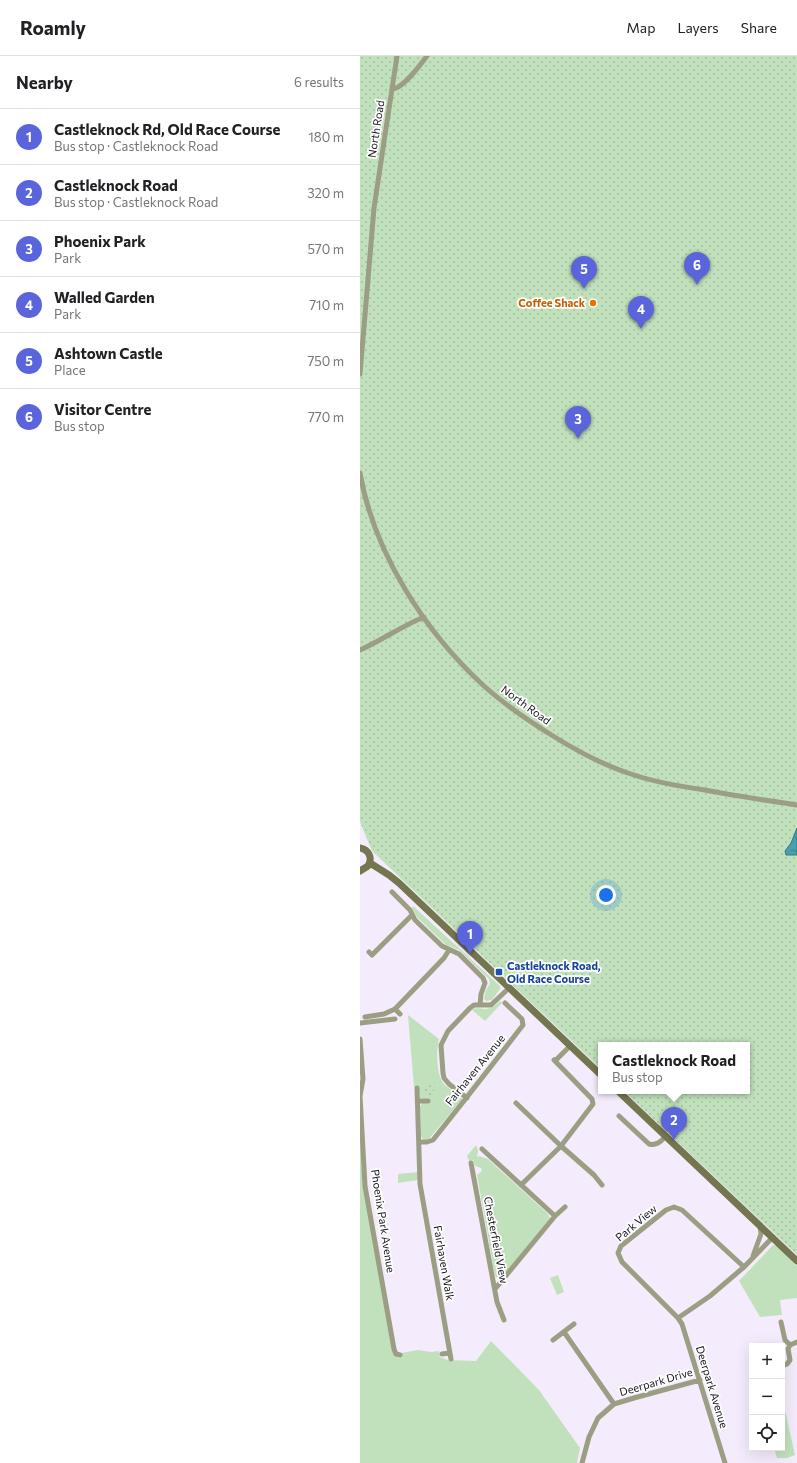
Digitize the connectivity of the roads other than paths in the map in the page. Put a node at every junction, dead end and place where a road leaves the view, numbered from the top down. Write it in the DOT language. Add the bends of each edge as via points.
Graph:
graph roads {
  1 [pos="397,56"];
  2 [pos="427,56"];
  3 [pos="392,89"];
  4 [pos="360,374"];
  5 [pos="360,473"];
  6 [pos="424,617"];
  7 [pos="360,650"];
  8 [pos="797,805"];
  9 [pos="360,848"];
  10 [pos="370,863"];
  11 [pos="360,871"];
  12 [pos="392,892"];
  13 [pos="412,915"];
  14 [pos="449,950"];
  15 [pos="370,952"];
  16 [pos="509,988"];
  17 [pos="505,1003"];
  18 [pos="480,1005"];
  19 [pos="395,1009"];
  20 [pos="400,1014"];
  21 [pos="365,1017"];
  22 [pos="395,1019"];
  23 [pos="360,1023"];
  24 [pos="360,1038"];
  25 [pos="570,1046"];
  26 [pos="598,1072"];
  27 [pos="417,1088"];
  28 [pos="621,1094"];
  29 [pos="467,1098"];
  30 [pos="418,1101"];
  31 [pos="428,1101"];
  32 [pos="516,1102"];
  33 [pos="619,1116"];
  34 [pos="666,1136"];
  35 [pos="420,1142"];
  36 [pos="561,1146"];
  37 [pos="482,1149"];
  38 [pos="471,1164"];
  39 [pos="521,1185"];
  40 [pos="602,1185"];
  41 [pos="565,1207"];
  42 [pos="555,1216"];
  43 [pos="760,1226"];
  44 [pos="773,1237"];
  45 [pos="752,1259"];
  46 [pos="797,1261"];
  47 [pos="744,1267"];
  48 [pos="495,1289"];
  49 [pos="678,1318"];
  50 [pos="504,1320"];
  51 [pos="781,1322"];
  52 [pos="574,1324"];
  53 [pos="564,1332"];
  54 [pos="553,1340"];
  55 [pos="797,1342"];
  56 [pos="790,1345"];
  57 [pos="442,1354"];
  58 [pos="400,1355"];
  59 [pos="785,1365"];
  60 [pos="700,1380"];
  61 [pos="614,1404"];
  62 [pos="582,1463"];
  63 [pos="725,1463"];
  1 -- 3 [label="street, North Road"];
  2 -- 3 [label="street" via="397,89"];
  3 -- 4 [label="street, North Road" via="374,208"];
  5 -- 6 [label="street, North Road" via="365,498 384,549"];
  6 -- 7 [label="street"];
  6 -- 8 [label="street, North Road" via="464,666 502,702 574,750 603,764 649,780"];
  9 -- 10 [label="main road" via="368,853"];
  10 -- 11 [label="main road" via="366,869"];
  10 -- 16 [label="main road" via="400,883"];
  12 -- 13 [label="street"];
  13 -- 14 [label="street"];
  13 -- 15 [label="street" via="372,955"];
  14 -- 18 [label="street" via="459,954 485,981"];
  14 -- 19 [label="street"];
  16 -- 18 [label="street" via="491,1005"];
  16 -- 25 [label="main road"];
  17 -- 29 [label="street, Fairhaven Avenue" via="522,1019 523,1025"];
  18 -- 29 [label="street" via="470,1008 448,1031 441,1045 444,1078"];
  19 -- 20 [label="street"];
  19 -- 21 [label="street"];
  22 -- 23 [label="street"];
  24 -- 58 [label="street, Phoenix Park Avenue" via="365,1186 394,1349 396,1354"];
  25 -- 26 [label="main road"];
  25 -- 36 [label="street" via="555,1060 593,1101"];
  27 -- 30 [label="street"];
  28 -- 34 [label="main road"];
  29 -- 35 [label="street, Fairhaven Avenue" via="433,1140"];
  30 -- 31 [label="street"];
  30 -- 35 [label="street"];
  32 -- 36 [label="street"];
  33 -- 34 [label="street" via="649,1144 654,1145"];
  34 -- 43 [label="main road"];
  35 -- 57 [label="street, Fairhaven Walk" via="420,1184 450,1356"];
  36 -- 39 [label="street"];
  36 -- 40 [label="street"];
  37 -- 39 [label="street"];
  38 -- 48 [label="street, Chesterfield View"];
  39 -- 42 [label="street"];
  41 -- 42 [label="street"];
  42 -- 48 [label="street"];
  43 -- 44 [label="main road"];
  43 -- 45 [label="street" via="761,1234"];
  44 -- 45 [label="street"];
  44 -- 46 [label="main road"];
  45 -- 47 [label="street"];
  47 -- 49 [label="street" via="710,1296"];
  47 -- 49 [label="street, Park View" via="682,1210 674,1207 666,1210 621,1246 618,1253 622,1262"];
  48 -- 50 [label="street, Chesterfield View" via="498,1308"];
  49 -- 60 [label="street, Deerpark Avenue"];
  51 -- 56 [label="street" via="785,1340"];
  52 -- 53 [label="street"];
  53 -- 54 [label="street"];
  53 -- 61 [label="street"];
  55 -- 56 [label="street"];
  56 -- 59 [label="street" via="790,1360"];
  60 -- 61 [label="street, Deerpark Drive"];
  60 -- 63 [label="street, Deerpark Avenue"];
  61 -- 62 [label="street, Deerpark Drive" via="598,1418 589,1437"];
}
